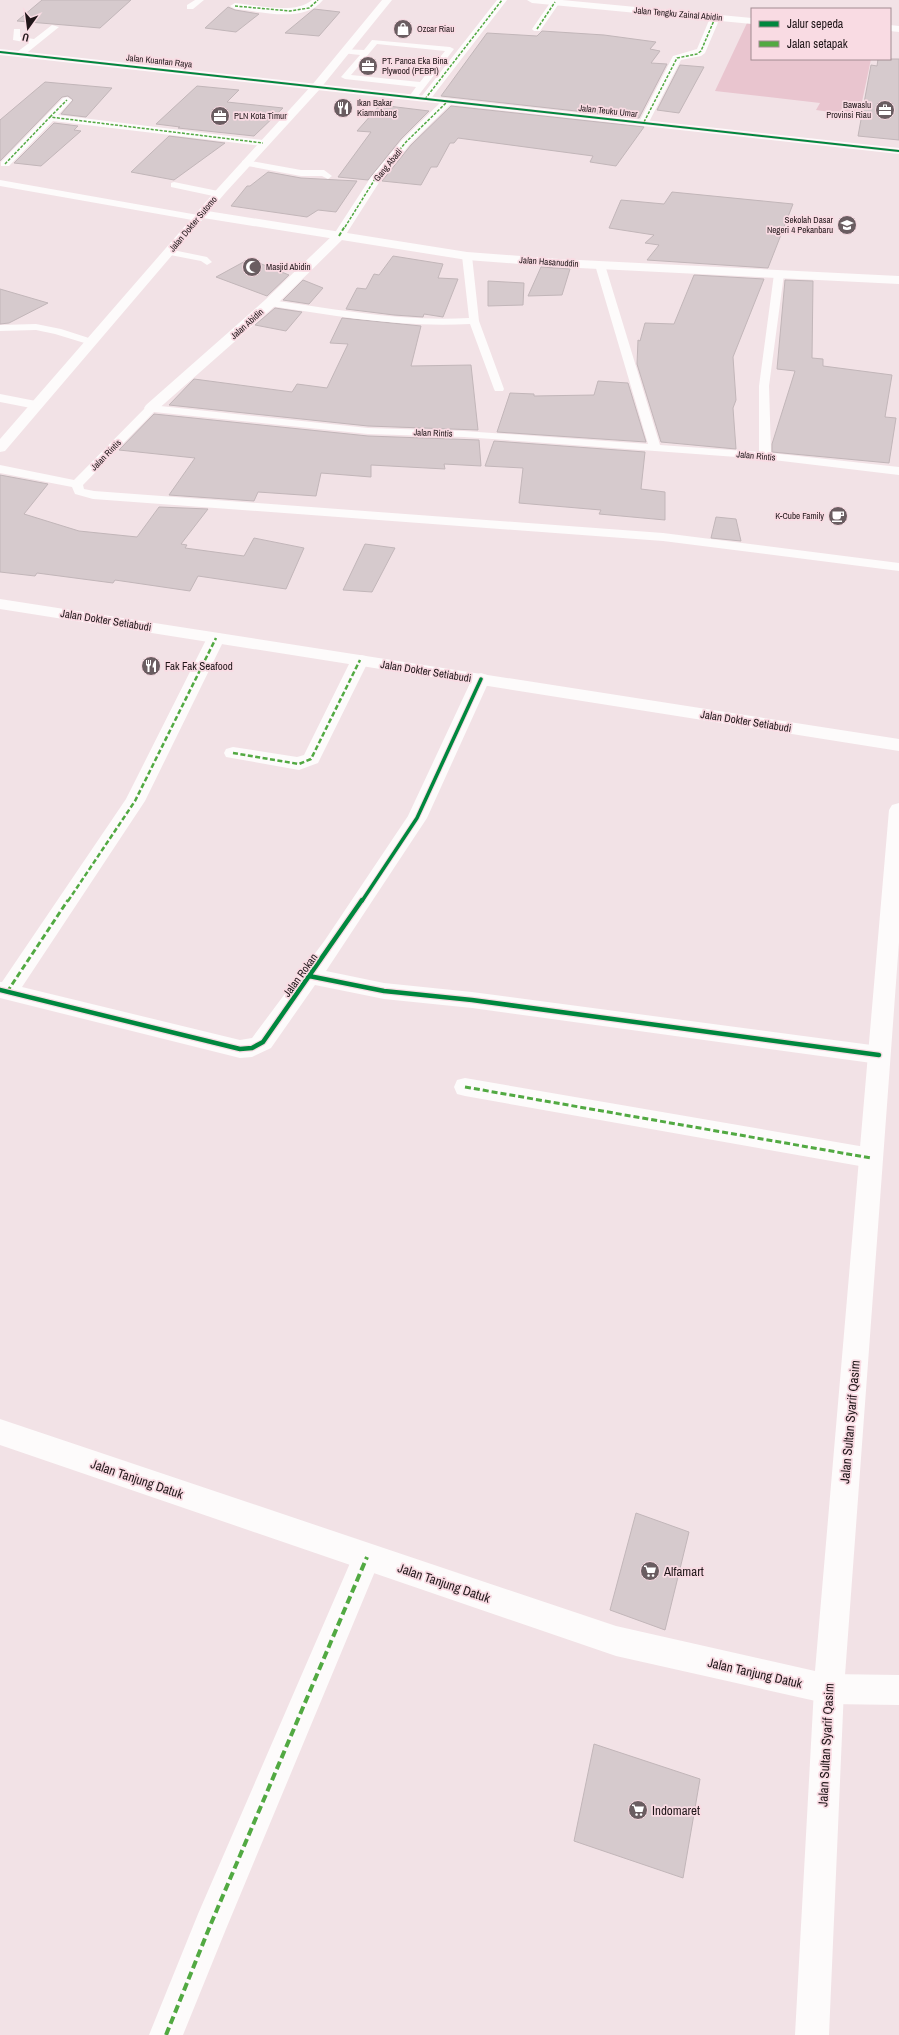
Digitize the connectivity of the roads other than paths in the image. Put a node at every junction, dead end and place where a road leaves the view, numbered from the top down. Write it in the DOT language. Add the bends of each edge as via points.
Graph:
graph roads {
  1 [pos="200,0"];
  2 [pos="318,0"];
  3 [pos="387,0"];
  4 [pos="502,0"];
  5 [pos="538,0"];
  6 [pos="555,2"];
  7 [pos="236,6"];
  8 [pos="190,7"];
  9 [pos="715,18"];
  10 [pos="751,20"];
  11 [pos="55,27"];
  12 [pos="537,29"];
  13 [pos="17,31"];
  14 [pos="35,42"];
  15 [pos="345,51"];
  16 [pos="0,52"];
  17 [pos="366,53"];
  18 [pos="20,54"];
  19 [pos="422,85"];
  20 [pos="316,87"];
  21 [pos="412,98"];
  22 [pos="425,99"];
  23 [pos="67,100"];
  24 [pos="447,102"];
  25 [pos="50,117"];
  26 [pos="644,122"];
  27 [pos="263,143"];
  28 [pos="899,151"];
  29 [pos="245,163"];
  30 [pos="5,164"];
  31 [pos="328,176"];
  32 [pos="0,183"];
  33 [pos="174,185"];
  34 [pos="218,194"];
  35 [pos="199,216"];
  36 [pos="339,236"];
  37 [pos="168,252"];
  38 [pos="467,256"];
  39 [pos="207,262"];
  40 [pos="600,265"];
  41 [pos="779,274"];
  42 [pos="899,280"];
  43 [pos="270,303"];
  44 [pos="474,321"];
  45 [pos="0,328"];
  46 [pos="91,342"];
  47 [pos="499,389"];
  48 [pos="0,398"];
  49 [pos="36,405"];
  50 [pos="151,408"];
  51 [pos="0,448"];
  52 [pos="655,448"];
  53 [pos="765,456"];
  54 [pos="0,470"];
  55 [pos="899,471"];
  56 [pos="77,484"];
  57 [pos="899,567"];
  58 [pos="0,604"];
  59 [pos="216,638"];
  60 [pos="360,660"];
  61 [pos="481,679"];
  62 [pos="899,745"];
  63 [pos="233,754"];
  64 [pos="899,810"];
  65 [pos="309,976"];
  66 [pos="4,991"];
  67 [pos="879,1055"];
  68 [pos="465,1087"];
  69 [pos="871,1158"];
  70 [pos="0,1432"];
  71 [pos="367,1557"];
  72 [pos="828,1689"];
  73 [pos="899,1690"];
  74 [pos="166,2035"];
  75 [pos="812,2035"];
  1 -- 8 [label="lane"];
  2 -- 7 [label="street" via="309,8 290,11"];
  3 -- 15 [label="street, Jalan Dokter Sutomo"];
  4 -- 22 [label="street"];
  5 -- 6 [label="street, Jalan Tengku Zainal Abidin"];
  6 -- 9 [label="street, Jalan Tengku Zainal Abidin"];
  6 -- 12 [label="street"];
  9 -- 10 [label="street, Jalan Tengku Zainal Abidin"];
  9 -- 26 [label="street" via="701,51 677,58"];
  11 -- 14 [label="lane"];
  13 -- 14 [label="lane" via="16,38"];
  14 -- 18 [label="lane"];
  15 -- 17 [label="lane"];
  15 -- 20 [label="street, Jalan Dokter Sutomo"];
  16 -- 18 [label="street, Jalan Kuantan Raya"];
  17 -- 19 [label="lane" via="345,77"];
  17 -- 19 [label="lane" via="375,42 450,49"];
  18 -- 20 [label="street, Jalan Kuantan Raya"];
  19 -- 21 [label="lane"];
  20 -- 21 [label="street, Jalan Teuku Umar"];
  20 -- 27 [label="street, Jalan Dokter Sutomo"];
  21 -- 22 [label="street, Jalan Teuku Umar"];
  22 -- 24 [label="street, Jalan Teuku Umar"];
  23 -- 25 [label="street"];
  24 -- 26 [label="street, Jalan Teuku Umar"];
  24 -- 36 [label="street, Gang Abadi" via="406,142 375,179"];
  25 -- 27 [label="street"];
  25 -- 30 [label="street"];
  26 -- 28 [label="street, Jalan Teuku Umar"];
  27 -- 29 [label="street, Jalan Dokter Sutomo"];
  29 -- 31 [label="lane" via="301,173 324,173"];
  29 -- 34 [label="street, Jalan Dokter Sutomo"];
  32 -- 35 [label="lane"];
  33 -- 34 [label="lane"];
  34 -- 35 [label="street, Jalan Dokter Sutomo"];
  35 -- 36 [label="street, Jalan Hasanuddin"];
  35 -- 37 [label="street, Jalan Dokter Sutomo"];
  36 -- 38 [label="street, Jalan Hasanuddin"];
  36 -- 43 [label="street, Jalan Abidin"];
  37 -- 39 [label="lane" via="204,259"];
  37 -- 46 [label="street, Jalan Dokter Sutomo"];
  38 -- 40 [label="street, Jalan Hasanuddin"];
  38 -- 44 [label="lane"];
  40 -- 41 [label="street, Jalan Hasanuddin"];
  40 -- 52 [label="lane"];
  41 -- 42 [label="street, Jalan Hasanuddin"];
  41 -- 53 [label="lane" via="764,386"];
  43 -- 44 [label="lane" via="419,323"];
  43 -- 50 [label="street, Jalan Abidin"];
  44 -- 47 [label="lane"];
  45 -- 46 [label="lane" via="36,327"];
  46 -- 49 [label="street, Jalan Dokter Sutomo"];
  48 -- 49 [label="street"];
  49 -- 51 [label="street, Jalan Dokter Sutomo"];
  50 -- 52 [label="lane, Jalan Rintis" via="368,431 464,434"];
  50 -- 56 [label="lane, Jalan Rintis"];
  52 -- 53 [label="lane, Jalan Rintis"];
  53 -- 55 [label="lane, Jalan Rintis"];
  54 -- 56 [label="lane"];
  56 -- 57 [label="lane" via="79,491 93,495 663,537"];
  58 -- 59 [label="street, Jalan Dokter Setiabudi"];
  59 -- 60 [label="street, Jalan Dokter Setiabudi"];
  59 -- 66 [label="street" via="135,801"];
  60 -- 61 [label="street, Jalan Dokter Setiabudi"];
  60 -- 63 [label="street" via="311,759 299,764"];
  61 -- 62 [label="street, Jalan Dokter Setiabudi"];
  61 -- 65 [label="street, Jalan Rokan" via="417,818 374,885"];
  64 -- 67 [label="street, Jalan Sultan Syarif Qasim"];
  65 -- 66 [label="street, Jalan Rokan" via="263,1042 250,1050"];
  65 -- 67 [label="street" via="384,991 472,1000"];
  67 -- 69 [label="street, Jalan Sultan Syarif Qasim"];
  68 -- 69 [label="street"];
  69 -- 72 [label="street, Jalan Sultan Syarif Qasim"];
  70 -- 71 [label="street, Jalan Tanjung Datuk"];
  71 -- 72 [label="street, Jalan Tanjung Datuk" via="616,1641"];
  71 -- 74 [label="street"];
  72 -- 73 [label="street, Jalan Tanjung Datuk"];
  72 -- 75 [label="street, Jalan Sultan Syarif Qasim"];
}
